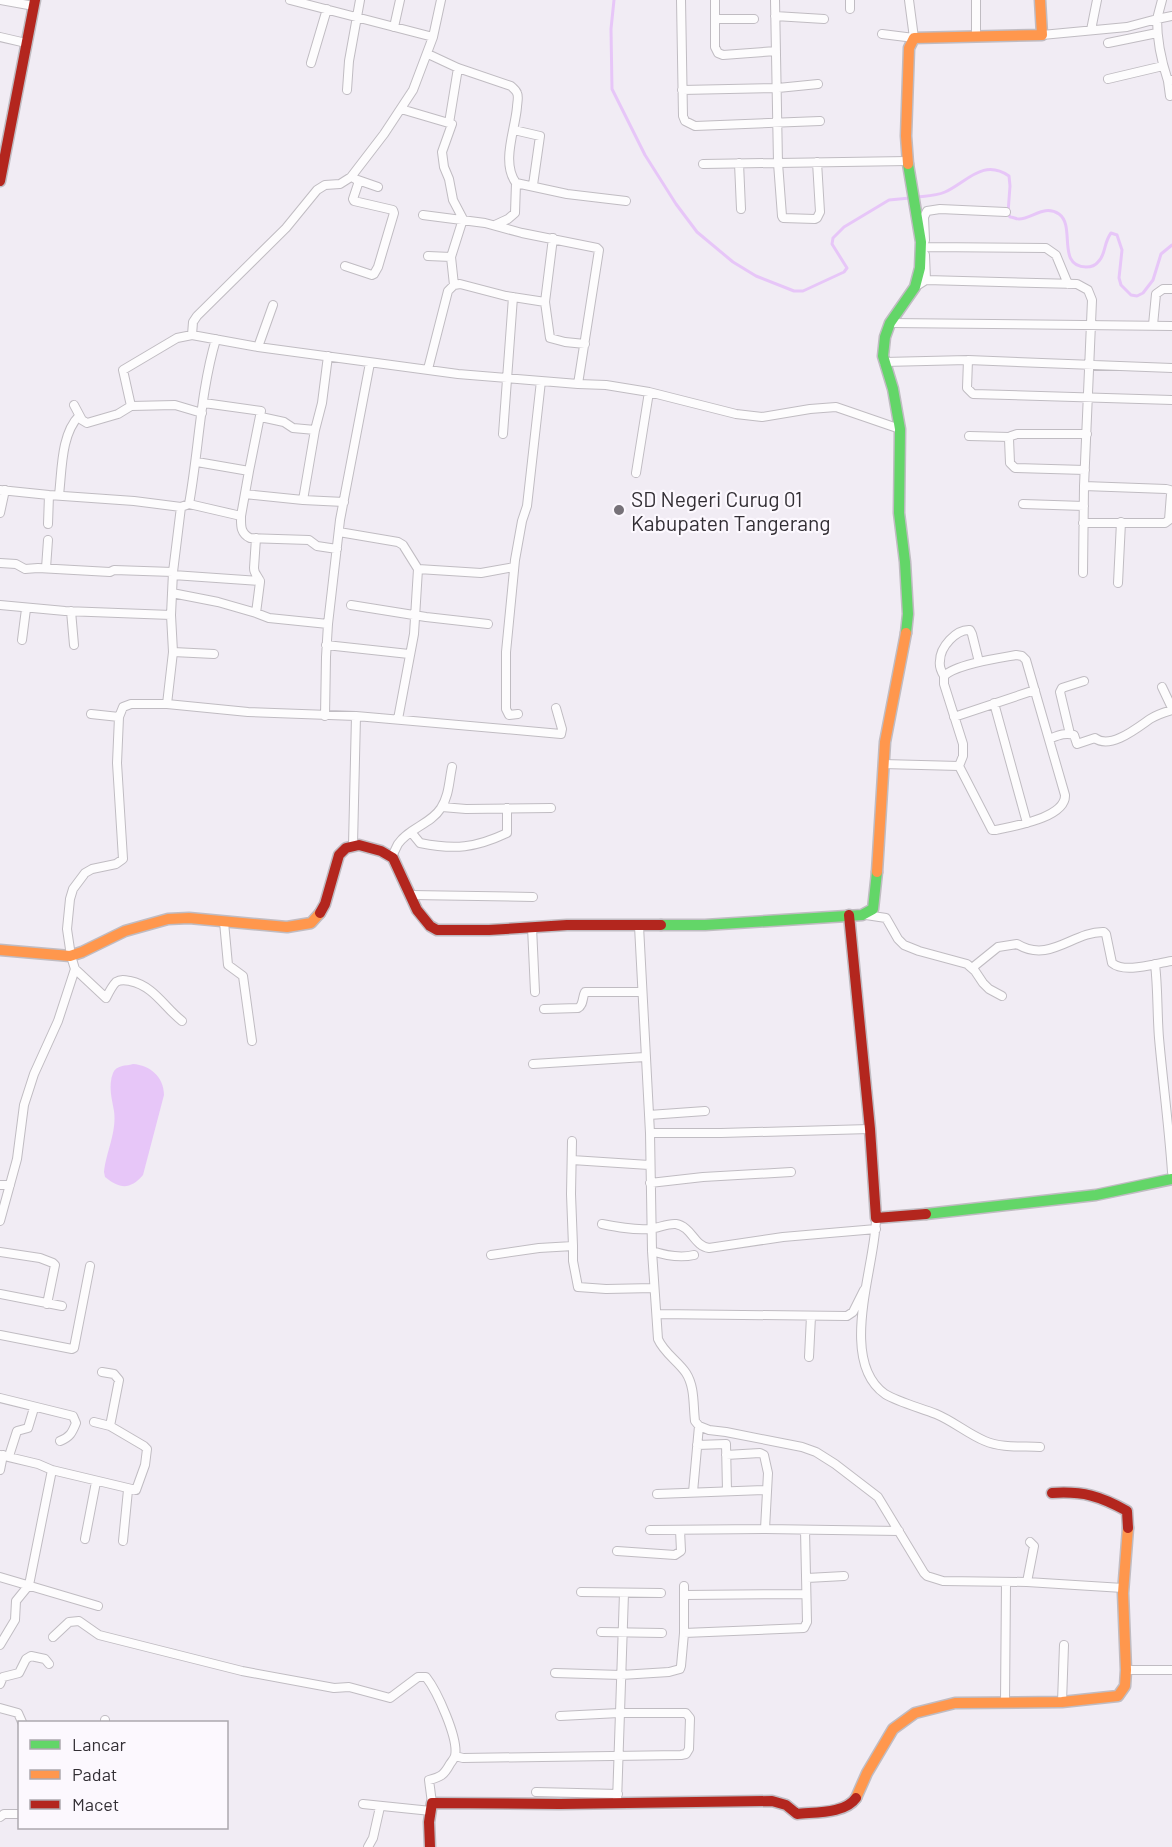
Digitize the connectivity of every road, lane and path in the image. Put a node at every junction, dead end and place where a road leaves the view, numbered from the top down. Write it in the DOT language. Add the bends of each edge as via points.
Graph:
graph roads {
  1 [pos="0,0"];
  2 [pos="290,0"];
  3 [pos="360,0"];
  4 [pos="400,0"];
  5 [pos="441,0"];
  6 [pos="681,0"];
  7 [pos="715,0"];
  8 [pos="775,0"];
  9 [pos="850,0"];
  10 [pos="909,0"];
  11 [pos="976,0"];
  12 [pos="1040,0"];
  13 [pos="1096,0"];
  14 [pos="1162,0"];
  15 [pos="34,3"];
  16 [pos="327,9"];
  17 [pos="850,9"];
  18 [pos="357,16"];
  19 [pos="775,16"];
  20 [pos="1172,16"];
  21 [pos="715,19"];
  22 [pos="824,19"];
  23 [pos="1157,19"];
  24 [pos="754,20"];
  25 [pos="394,27"];
  26 [pos="1091,30"];
  27 [pos="1157,33"];
  28 [pos="882,34"];
  29 [pos="976,35"];
  30 [pos="1042,35"];
  31 [pos="0,37"];
  32 [pos="433,37"];
  33 [pos="914,38"];
  34 [pos="26,43"];
  35 [pos="1108,43"];
  36 [pos="776,51"];
  37 [pos="428,54"];
  38 [pos="311,63"];
  39 [pos="1163,66"];
  40 [pos="458,68"];
  41 [pos="1108,80"];
  42 [pos="1170,81"];
  43 [pos="818,84"];
  44 [pos="778,87"];
  45 [pos="347,90"];
  46 [pos="682,90"];
  47 [pos="1170,96"];
  48 [pos="401,109"];
  49 [pos="820,122"];
  50 [pos="449,123"];
  51 [pos="778,123"];
  52 [pos="514,130"];
  53 [pos="908,161"];
  54 [pos="817,162"];
  55 [pos="739,163"];
  56 [pos="778,163"];
  57 [pos="704,164"];
  58 [pos="355,179"];
  59 [pos="0,181"];
  60 [pos="516,183"];
  61 [pos="534,186"];
  62 [pos="378,187"];
  63 [pos="626,201"];
  64 [pos="741,209"];
  65 [pos="1006,212"];
  66 [pos="423,215"];
  67 [pos="463,219"];
  68 [pos="495,225"];
  69 [pos="553,238"];
  70 [pos="925,247"];
  71 [pos="428,256"];
  72 [pos="451,257"];
  73 [pos="345,267"];
  74 [pos="926,280"];
  75 [pos="1068,284"];
  76 [pos="454,285"];
  77 [pos="915,287"];
  78 [pos="1172,289"];
  79 [pos="513,297"];
  80 [pos="544,302"];
  81 [pos="273,305"];
  82 [pos="890,323"];
  83 [pos="1153,325"];
  84 [pos="1090,326"];
  85 [pos="1172,326"];
  86 [pos="192,334"];
  87 [pos="216,339"];
  88 [pos="585,344"];
  89 [pos="258,347"];
  90 [pos="328,356"];
  91 [pos="968,360"];
  92 [pos="884,362"];
  93 [pos="370,363"];
  94 [pos="1089,366"];
  95 [pos="1172,368"];
  96 [pos="428,369"];
  97 [pos="508,378"];
  98 [pos="541,381"];
  99 [pos="578,384"];
  100 [pos="649,392"];
  101 [pos="1087,398"];
  102 [pos="1172,400"];
  103 [pos="204,403"];
  104 [pos="74,405"];
  105 [pos="131,406"];
  106 [pos="202,413"];
  107 [pos="79,416"];
  108 [pos="261,417"];
  109 [pos="900,429"];
  110 [pos="315,430"];
  111 [pos="503,434"];
  112 [pos="1087,434"];
  113 [pos="969,436"];
  114 [pos="1010,437"];
  115 [pos="197,462"];
  116 [pos="1085,470"];
  117 [pos="249,471"];
  118 [pos="636,474"];
  119 [pos="1084,486"];
  120 [pos="2,490"];
  121 [pos="245,494"];
  122 [pos="49,495"];
  123 [pos="60,495"];
  124 [pos="303,500"];
  125 [pos="344,502"];
  126 [pos="1023,504"];
  127 [pos="185,505"];
  128 [pos="1084,506"];
  129 [pos="0,513"];
  130 [pos="241,516"];
  131 [pos="1121,522"];
  132 [pos="1083,523"];
  133 [pos="48,524"];
  134 [pos="339,532"];
  135 [pos="256,538"];
  136 [pos="48,540"];
  137 [pos="337,549"];
  138 [pos="0,563"];
  139 [pos="514,567"];
  140 [pos="46,568"];
  141 [pos="418,569"];
  142 [pos="1083,573"];
  143 [pos="173,574"];
  144 [pos="260,581"];
  145 [pos="1118,583"];
  146 [pos="172,593"];
  147 [pos="351,604"];
  148 [pos="0,605"];
  149 [pos="26,609"];
  150 [pos="71,611"];
  151 [pos="256,613"];
  152 [pos="171,615"];
  153 [pos="415,615"];
  154 [pos="328,624"];
  155 [pos="488,624"];
  156 [pos="22,640"];
  157 [pos="74,645"];
  158 [pos="326,645"];
  159 [pos="173,652"];
  160 [pos="214,654"];
  161 [pos="409,654"];
  162 [pos="979,662"];
  163 [pos="944,676"];
  164 [pos="1084,681"];
  165 [pos="1162,687"];
  166 [pos="1035,690"];
  167 [pos="994,703"];
  168 [pos="167,704"];
  169 [pos="556,708"];
  170 [pos="1172,709"];
  171 [pos="91,714"];
  172 [pos="518,714"];
  173 [pos="326,716"];
  174 [pos="356,716"];
  175 [pos="119,717"];
  176 [pos="954,717"];
  177 [pos="398,719"];
  178 [pos="1070,734"];
  179 [pos="1049,740"];
  180 [pos="883,764"];
  181 [pos="959,766"];
  182 [pos="452,767"];
  183 [pos="442,807"];
  184 [pos="507,808"];
  185 [pos="551,808"];
  186 [pos="1027,823"];
  187 [pos="411,832"];
  188 [pos="353,845"];
  189 [pos="392,857"];
  190 [pos="411,895"];
  191 [pos="533,897"];
  192 [pos="849,915"];
  193 [pos="866,915"];
  194 [pos="224,922"];
  195 [pos="639,926"];
  196 [pos="532,927"];
  197 [pos="0,950"];
  198 [pos="70,956"];
  199 [pos="1172,961"];
  200 [pos="1155,964"];
  201 [pos="972,968"];
  202 [pos="75,969"];
  203 [pos="535,992"];
  204 [pos="642,992"];
  205 [pos="1002,996"];
  206 [pos="544,1009"];
  207 [pos="182,1021"];
  208 [pos="252,1041"];
  209 [pos="645,1057"];
  210 [pos="533,1064"];
  211 [pos="705,1111"];
  212 [pos="649,1114"];
  213 [pos="870,1129"];
  214 [pos="650,1133"];
  215 [pos="572,1142"];
  216 [pos="572,1160"];
  217 [pos="649,1165"];
  218 [pos="791,1172"];
  219 [pos="1172,1172"];
  220 [pos="1172,1179"];
  221 [pos="650,1183"];
  222 [pos="0,1185"];
  223 [pos="10,1185"];
  224 [pos="0,1221"];
  225 [pos="876,1223"];
  226 [pos="602,1224"];
  227 [pos="651,1229"];
  228 [pos="573,1246"];
  229 [pos="652,1251"];
  230 [pos="0,1252"];
  231 [pos="491,1254"];
  232 [pos="694,1255"];
  233 [pos="90,1266"];
  234 [pos="867,1286"];
  235 [pos="654,1288"];
  236 [pos="0,1294"];
  237 [pos="47,1304"];
  238 [pos="62,1306"];
  239 [pos="657,1314"];
  240 [pos="811,1316"];
  241 [pos="0,1335"];
  242 [pos="809,1357"];
  243 [pos="102,1372"];
  244 [pos="0,1398"];
  245 [pos="34,1408"];
  246 [pos="94,1422"];
  247 [pos="110,1426"];
  248 [pos="699,1426"];
  249 [pos="60,1441"];
  250 [pos="697,1445"];
  251 [pos="1040,1447"];
  252 [pos="4,1455"];
  253 [pos="726,1455"];
  254 [pos="0,1470"];
  255 [pos="52,1470"];
  256 [pos="96,1482"];
  257 [pos="129,1490"];
  258 [pos="767,1490"];
  259 [pos="727,1491"];
  260 [pos="693,1492"];
  261 [pos="1052,1493"];
  262 [pos="657,1494"];
  263 [pos="765,1529"];
  264 [pos="650,1530"];
  265 [pos="680,1530"];
  266 [pos="805,1530"];
  267 [pos="899,1531"];
  268 [pos="85,1539"];
  269 [pos="123,1541"];
  270 [pos="1030,1542"];
  271 [pos="617,1551"];
  272 [pos="844,1576"];
  273 [pos="0,1577"];
  274 [pos="807,1578"];
  275 [pos="1028,1582"];
  276 [pos="1006,1583"];
  277 [pos="29,1585"];
  278 [pos="684,1586"];
  279 [pos="1123,1588"];
  280 [pos="581,1592"];
  281 [pos="624,1593"];
  282 [pos="661,1593"];
  283 [pos="806,1594"];
  284 [pos="684,1595"];
  285 [pos="98,1606"];
  286 [pos="602,1632"];
  287 [pos="623,1633"];
  288 [pos="662,1633"];
  289 [pos="684,1633"];
  290 [pos="53,1637"];
  291 [pos="0,1645"];
  292 [pos="1064,1645"];
  293 [pos="49,1664"];
  294 [pos="1126,1670"];
  295 [pos="1172,1670"];
  296 [pos="555,1673"];
  297 [pos="621,1675"];
  298 [pos="0,1684"];
  299 [pos="1005,1702"];
  300 [pos="1062,1702"];
  301 [pos="0,1708"];
  302 [pos="619,1713"];
  303 [pos="560,1716"];
  304 [pos="22,1721"];
  305 [pos="455,1756"];
  306 [pos="620,1756"];
  307 [pos="536,1792"];
  308 [pos="618,1798"];
  309 [pos="363,1804"];
  310 [pos="380,1807"];
  311 [pos="431,1807"];
  312 [pos="18,1814"];
  313 [pos="0,1817"];
  314 [pos="368,1847"];
  315 [pos="430,1847"];
  1 -- 15 [label="street"];
  2 -- 16 [label="street"];
  3 -- 18 [label="street"];
  4 -- 25 [label="street"];
  5 -- 32 [label="street"];
  6 -- 46 [label="street"];
  7 -- 21 [label="street"];
  8 -- 19 [label="street"];
  9 -- 17 [label="street"];
  10 -- 33 [label="street"];
  11 -- 29 [label="street"];
  12 -- 30 [label="street"];
  13 -- 26 [label="street"];
  14 -- 23 [label="street"];
  15 -- 34 [label="street"];
  16 -- 18 [label="street"];
  16 -- 38 [label="street"];
  18 -- 25 [label="street"];
  18 -- 45 [label="street"];
  19 -- 22 [label="street"];
  19 -- 36 [label="street"];
  20 -- 23 [label="street"];
  21 -- 24 [label="street"];
  21 -- 36 [label="street" via="715,47 720,54"];
  23 -- 26 [label="street"];
  23 -- 27 [label="street"];
  25 -- 32 [label="street"];
  26 -- 30 [label="street"];
  27 -- 35 [label="street"];
  27 -- 39 [label="street"];
  28 -- 33 [label="street"];
  29 -- 30 [label="street"];
  29 -- 33 [label="street"];
  31 -- 34 [label="street"];
  32 -- 37 [label="street"];
  33 -- 53 [label="street" via="908,53"];
  34 -- 59 [label="street"];
  36 -- 44 [label="street"];
  37 -- 40 [label="street"];
  37 -- 48 [label="street"];
  39 -- 41 [label="street"];
  39 -- 42 [label="street"];
  40 -- 50 [label="street"];
  40 -- 52 [label="street" via="516,91"];
  42 -- 47 [label="street"];
  43 -- 44 [label="street"];
  44 -- 46 [label="street"];
  44 -- 51 [label="street"];
  46 -- 51 [label="street" via="685,122 694,126"];
  48 -- 50 [label="street"];
  48 -- 58 [label="street"];
  49 -- 51 [label="street"];
  50 -- 67 [label="street" via="452,126 442,152 443,160 453,200"];
  51 -- 56 [label="street"];
  52 -- 60 [label="street" via="510,167"];
  52 -- 61 [label="street" via="540,136"];
  53 -- 54 [label="street"];
  53 -- 77 [label="street" via="921,242"];
  54 -- 56 [label="street"];
  54 -- 56 [label="street" via="820,212 815,219 782,217"];
  55 -- 56 [label="street"];
  55 -- 57 [label="street"];
  55 -- 64 [label="street"];
  58 -- 62 [label="street"];
  58 -- 73 [label="street" via="354,201 394,213 374,274"];
  58 -- 86 [label="street" via="317,190 286,228 197,316"];
  60 -- 61 [label="street"];
  60 -- 68 [label="street" via="515,213"];
  61 -- 63 [label="street"];
  65 -- 70 [label="street" via="927,211"];
  66 -- 67 [label="street"];
  67 -- 68 [label="street"];
  67 -- 72 [label="street"];
  68 -- 69 [label="street"];
  69 -- 80 [label="street"];
  69 -- 88 [label="street" via="599,250"];
  70 -- 74 [label="street"];
  70 -- 75 [label="street" via="1046,249 1056,255"];
  71 -- 72 [label="street"];
  72 -- 76 [label="street"];
  74 -- 75 [label="street"];
  74 -- 77 [label="street"];
  75 -- 84 [label="street" via="1084,287 1091,295"];
  76 -- 79 [label="street"];
  76 -- 96 [label="street" via="448,291"];
  77 -- 82 [label="street"];
  78 -- 83 [label="street" via="1156,294"];
  79 -- 80 [label="street"];
  79 -- 97 [label="street"];
  80 -- 88 [label="street" via="550,338"];
  81 -- 89 [label="street"];
  82 -- 84 [label="street"];
  82 -- 92 [label="street"];
  83 -- 84 [label="street"];
  83 -- 85 [label="street"];
  84 -- 94 [label="street"];
  86 -- 87 [label="street"];
  86 -- 105 [label="street" via="177,338 123,370"];
  87 -- 89 [label="street"];
  87 -- 103 [label="street" via="207,369"];
  88 -- 99 [label="street"];
  89 -- 90 [label="street"];
  90 -- 93 [label="street"];
  90 -- 110 [label="street"];
  91 -- 92 [label="street"];
  91 -- 94 [label="street"];
  91 -- 101 [label="street" via="967,388 973,393"];
  92 -- 109 [label="street"];
  93 -- 96 [label="street"];
  93 -- 125 [label="street"];
  94 -- 95 [label="street"];
  94 -- 101 [label="street"];
  96 -- 97 [label="street"];
  97 -- 98 [label="street"];
  97 -- 111 [label="street"];
  98 -- 99 [label="street"];
  98 -- 139 [label="street" via="527,506"];
  99 -- 100 [label="street"];
  100 -- 109 [label="street" via="762,417 836,407"];
  100 -- 118 [label="street"];
  101 -- 102 [label="street"];
  101 -- 112 [label="street"];
  103 -- 106 [label="street"];
  103 -- 108 [label="street" via="261,411"];
  104 -- 107 [label="street"];
  105 -- 106 [label="street" via="175,405"];
  105 -- 107 [label="street" via="87,423"];
  106 -- 115 [label="street"];
  107 -- 123 [label="street" via="73,422 65,448"];
  108 -- 110 [label="street" via="285,422 292,428"];
  108 -- 117 [label="street"];
  109 -- 180 [label="street" via="899,513 908,614"];
  110 -- 124 [label="street"];
  112 -- 114 [label="street"];
  112 -- 116 [label="street"];
  113 -- 114 [label="street"];
  114 -- 116 [label="street" via="1010,463 1015,468"];
  115 -- 117 [label="street"];
  115 -- 127 [label="street"];
  116 -- 119 [label="street"];
  117 -- 121 [label="street"];
  119 -- 128 [label="street"];
  119 -- 131 [label="street" via="1170,490 1167,522"];
  120 -- 122 [label="street"];
  120 -- 129 [label="street"];
  121 -- 124 [label="street"];
  121 -- 130 [label="street"];
  122 -- 123 [label="street"];
  122 -- 133 [label="street"];
  123 -- 127 [label="street"];
  124 -- 125 [label="street"];
  125 -- 134 [label="street"];
  126 -- 128 [label="street"];
  127 -- 130 [label="street"];
  127 -- 143 [label="street"];
  128 -- 132 [label="street"];
  130 -- 135 [label="street" via="241,529"];
  131 -- 132 [label="street"];
  131 -- 145 [label="street"];
  132 -- 142 [label="street"];
  134 -- 137 [label="street"];
  134 -- 141 [label="street" via="398,542"];
  135 -- 137 [label="street" via="309,540 314,545"];
  135 -- 144 [label="street" via="254,568"];
  136 -- 140 [label="street"];
  137 -- 154 [label="street"];
  138 -- 140 [label="street" via="25,569"];
  139 -- 141 [label="street" via="481,573"];
  139 -- 172 [label="street" via="506,652 506,709 509,715"];
  140 -- 143 [label="street"];
  141 -- 153 [label="street"];
  143 -- 144 [label="street"];
  143 -- 146 [label="street"];
  144 -- 151 [label="street"];
  146 -- 151 [label="street"];
  146 -- 152 [label="street"];
  147 -- 153 [label="street"];
  148 -- 149 [label="street"];
  149 -- 150 [label="street"];
  149 -- 156 [label="street"];
  150 -- 152 [label="street"];
  150 -- 157 [label="street"];
  151 -- 154 [label="street" via="268,618"];
  152 -- 159 [label="street"];
  153 -- 155 [label="street"];
  153 -- 161 [label="street"];
  154 -- 158 [label="street"];
  158 -- 161 [label="street"];
  158 -- 173 [label="street"];
  159 -- 160 [label="street"];
  159 -- 168 [label="street"];
  161 -- 177 [label="street"];
  162 -- 163 [label="street"];
  162 -- 163 [label="street" via="972,634 965,630 954,636 941,654 939,665"];
  162 -- 166 [label="street" via="1022,656"];
  163 -- 176 [label="street"];
  164 -- 178 [label="street" via="1060,692"];
  165 -- 170 [label="street"];
  166 -- 167 [label="street"];
  166 -- 179 [label="street"];
  167 -- 176 [label="street"];
  167 -- 186 [label="street"];
  168 -- 173 [label="street"];
  168 -- 175 [label="street" via="126,705"];
  169 -- 177 [label="street" via="561,734"];
  170 -- 178 [label="street" via="1119,739 1095,738 1077,744"];
  171 -- 175 [label="street"];
  173 -- 174 [label="street"];
  174 -- 177 [label="street"];
  174 -- 188 [label="street"];
  175 -- 198 [label="street" via="118,797 123,860 85,873 73,889 67,929"];
  176 -- 181 [label="street" via="963,744"];
  178 -- 179 [label="street"];
  179 -- 186 [label="street" via="1065,800 1059,809"];
  180 -- 181 [label="street"];
  180 -- 193 [label="street" via="876,899"];
  181 -- 186 [label="street" via="990,828"];
  182 -- 183 [label="street"];
  183 -- 184 [label="street"];
  183 -- 187 [label="street"];
  184 -- 185 [label="street"];
  184 -- 187 [label="street" via="507,833 466,848 420,843"];
  187 -- 189 [label="street"];
  188 -- 189 [label="street"];
  188 -- 194 [label="street" via="342,849 324,910 313,922 287,926"];
  189 -- 190 [label="street"];
  190 -- 191 [label="street"];
  190 -- 196 [label="street" via="430,929"];
  192 -- 193 [label="street"];
  192 -- 195 [label="street"];
  192 -- 213 [label="street"];
  193 -- 201 [label="street" via="886,918 904,945"];
  194 -- 198 [label="street" via="188,918 152,923"];
  194 -- 208 [label="street" via="228,965 243,976"];
  195 -- 196 [label="street"];
  195 -- 204 [label="street"];
  196 -- 203 [label="street"];
  197 -- 198 [label="street"];
  198 -- 202 [label="street"];
  199 -- 200 [label="street"];
  200 -- 201 [label="street" via="1117,967 1112,963 1106,934 1097,932 1042,950 1026,950 1017,944 998,947"];
  200 -- 219 [label="street"];
  201 -- 205 [label="street" via="989,989"];
  202 -- 207 [label="street" via="106,998 119,980 143,984"];
  202 -- 223 [label="street" via="24,1105"];
  204 -- 206 [label="street" via="585,992 579,1008"];
  204 -- 209 [label="street"];
  209 -- 210 [label="street"];
  209 -- 212 [label="street"];
  211 -- 212 [label="street"];
  212 -- 214 [label="street"];
  213 -- 214 [label="street"];
  213 -- 225 [label="street"];
  214 -- 217 [label="street"];
  215 -- 216 [label="street"];
  216 -- 217 [label="street"];
  216 -- 228 [label="street"];
  217 -- 221 [label="street"];
  218 -- 221 [label="street"];
  220 -- 225 [label="street" via="1096,1194"];
  221 -- 227 [label="street"];
  222 -- 223 [label="street"];
  223 -- 224 [label="street"];
  225 -- 227 [label="street" via="709,1248 702,1247 684,1227 674,1224"];
  225 -- 234 [label="street"];
  226 -- 227 [label="street"];
  227 -- 229 [label="street"];
  228 -- 231 [label="street"];
  228 -- 235 [label="street" via="578,1287"];
  229 -- 232 [label="street"];
  229 -- 235 [label="street"];
  230 -- 237 [label="street" via="40,1258 55,1265"];
  233 -- 241 [label="street" via="74,1348"];
  234 -- 240 [label="street" via="850,1315"];
  234 -- 251 [label="street" via="862,1322 864,1360 872,1380 884,1393 946,1418 985,1442"];
  235 -- 239 [label="street"];
  236 -- 237 [label="street"];
  237 -- 238 [label="street"];
  239 -- 240 [label="street"];
  239 -- 248 [label="street" via="660,1345 690,1380 694,1421"];
  240 -- 242 [label="street"];
  243 -- 247 [label="street" via="114,1374 119,1380"];
  244 -- 245 [label="street"];
  245 -- 249 [label="street" via="76,1419 72,1433"];
  245 -- 252 [label="street" via="28,1428 17,1431"];
  246 -- 247 [label="street"];
  247 -- 257 [label="street" via="147,1449 139,1485 136,1490"];
  248 -- 250 [label="street"];
  248 -- 267 [label="street" via="816,1452 878,1497"];
  250 -- 253 [label="street" via="726,1444"];
  250 -- 260 [label="street"];
  252 -- 254 [label="street"];
  252 -- 255 [label="street"];
  253 -- 258 [label="street" via="764,1455"];
  253 -- 259 [label="street"];
  255 -- 256 [label="street"];
  255 -- 277 [label="street"];
  256 -- 257 [label="street"];
  256 -- 268 [label="street"];
  257 -- 269 [label="street"];
  258 -- 259 [label="street"];
  258 -- 263 [label="street"];
  259 -- 260 [label="street"];
  260 -- 262 [label="street"];
  261 -- 279 [label="street" via="1089,1493 1127,1511"];
  263 -- 265 [label="street"];
  263 -- 266 [label="street"];
  264 -- 265 [label="street"];
  265 -- 271 [label="street" via="679,1554"];
  266 -- 267 [label="street"];
  266 -- 274 [label="street"];
  267 -- 276 [label="street" via="927,1576 943,1581"];
  270 -- 275 [label="street" via="1034,1546"];
  272 -- 274 [label="street"];
  273 -- 277 [label="street"];
  274 -- 283 [label="street"];
  275 -- 276 [label="street"];
  275 -- 279 [label="street"];
  276 -- 299 [label="street"];
  277 -- 285 [label="street"];
  277 -- 291 [label="street" via="16,1601 15,1620"];
  278 -- 284 [label="street"];
  279 -- 294 [label="street"];
  280 -- 281 [label="street"];
  281 -- 282 [label="street"];
  281 -- 287 [label="street"];
  283 -- 284 [label="street"];
  283 -- 289 [label="street" via="804,1628"];
  284 -- 289 [label="street"];
  286 -- 287 [label="street"];
  287 -- 288 [label="street"];
  287 -- 297 [label="street"];
  289 -- 297 [label="street" via="680,1669"];
  290 -- 305 [label="street" via="69,1622 79,1621 99,1635 242,1671 334,1688 350,1687 385,1698 395,1697 418,1677 426,1677 453,1732"];
  292 -- 300 [label="street"];
  293 -- 298 [label="street" via="31,1656 19,1672 3,1677"];
  294 -- 295 [label="street"];
  294 -- 300 [label="street" via="1125,1686 1118,1696"];
  296 -- 297 [label="street"];
  297 -- 302 [label="street"];
  299 -- 300 [label="street"];
  299 -- 308 [label="street" via="955,1704 915,1713 893,1729 856,1800 840,1809 797,1814 772,1802"];
  301 -- 304 [label="street" via="15,1710"];
  302 -- 303 [label="street"];
  302 -- 306 [label="street"];
  302 -- 306 [label="street" via="686,1713 690,1718 686,1754"];
  305 -- 306 [label="street"];
  305 -- 311 [label="street" via="444,1775 429,1780"];
  306 -- 308 [label="street"];
  307 -- 308 [label="street"];
  308 -- 311 [label="street" via="560,1804"];
  309 -- 310 [label="street"];
  310 -- 311 [label="street"];
  310 -- 314 [label="street"];
  311 -- 315 [label="street"];
  312 -- 313 [label="street"];
}
